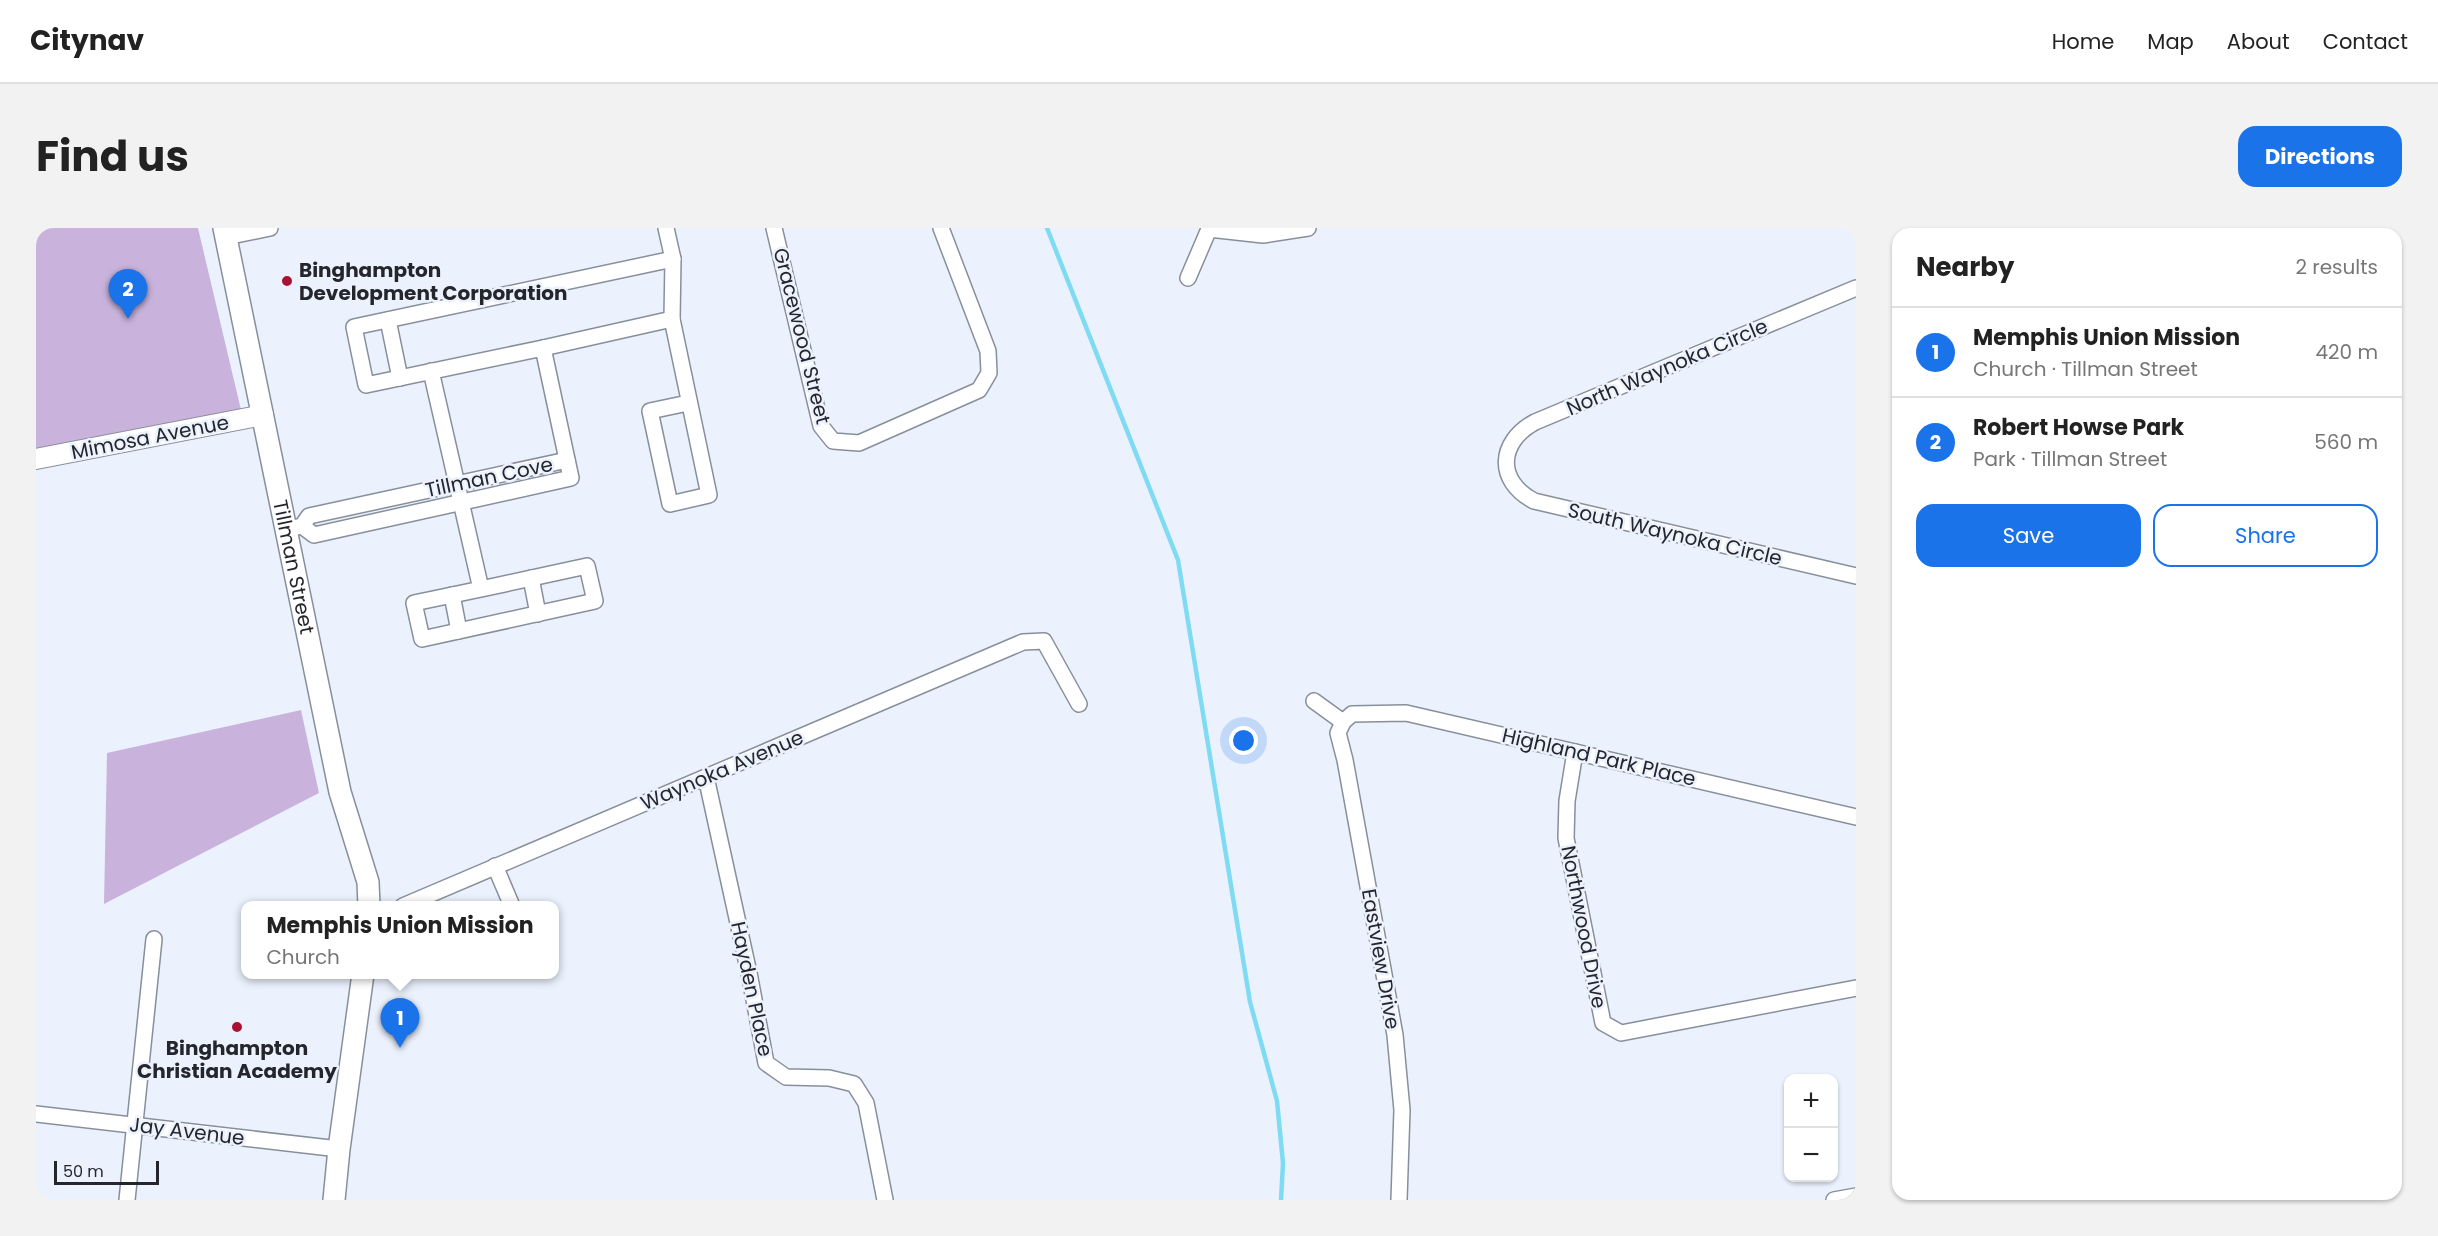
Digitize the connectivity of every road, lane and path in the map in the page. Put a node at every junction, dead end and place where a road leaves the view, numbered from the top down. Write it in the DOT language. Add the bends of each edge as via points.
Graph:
graph roads {
  1 [pos="270,228"];
  2 [pos="666,228"];
  3 [pos="774,228"];
  4 [pos="941,228"];
  5 [pos="1209,228"];
  6 [pos="1308,228"];
  7 [pos="225,233"];
  8 [pos="673,259"];
  9 [pos="1188,278"];
  10 [pos="1856,288"];
  11 [pos="672,319"];
  12 [pos="388,320"];
  13 [pos="543,348"];
  14 [pos="431,371"];
  15 [pos="400,378"];
  16 [pos="688,403"];
  17 [pos="263,415"];
  18 [pos="36,459"];
  19 [pos="567,460"];
  20 [pos="1508,471"];
  21 [pos="456,484"];
  22 [pos="410,494"];
  23 [pos="460,502"];
  24 [pos="414,512"];
  25 [pos="294,527"];
  26 [pos="1856,576"];
  27 [pos="531,578"];
  28 [pos="481,589"];
  29 [pos="452,595"];
  30 [pos="538,614"];
  31 [pos="459,631"];
  32 [pos="1314,701"];
  33 [pos="1079,704"];
  34 [pos="1344,722"];
  35 [pos="1575,752"];
  36 [pos="706,777"];
  37 [pos="1856,817"];
  38 [pos="495,866"];
  39 [pos="369,901"];
  40 [pos="414,901"];
  41 [pos="510,901"];
  42 [pos="154,939"];
  43 [pos="362,979"];
  44 [pos="1856,988"];
  45 [pos="36,1114"];
  46 [pos="134,1125"];
  47 [pos="339,1149"];
  48 [pos="1856,1196"];
  49 [pos="127,1200"];
  50 [pos="334,1200"];
  51 [pos="885,1200"];
  52 [pos="1399,1200"];
  53 [pos="1834,1200"];
  1 -- 7 [label="street"];
  2 -- 8 [label="street"];
  3 -- 4 [label="street, Gracewood Street" via="821,426 833,441 859,443 979,390 989,373 988,351"];
  5 -- 6 [label="street" via="1263,235"];
  5 -- 9 [label="street"];
  7 -- 17 [label="main road, Tillman Street"];
  8 -- 11 [label="street"];
  8 -- 12 [label="street"];
  10 -- 20 [label="street, North Waynoka Circle" via="1535,422 1509,444"];
  11 -- 13 [label="street"];
  11 -- 16 [label="street"];
  12 -- 15 [label="street"];
  12 -- 15 [label="street" via="354,327 366,385"];
  13 -- 14 [label="street"];
  13 -- 19 [label="street"];
  14 -- 15 [label="street"];
  14 -- 21 [label="street"];
  16 -- 16 [label="street" via="650,411 670,504 710,495"];
  17 -- 18 [label="street, Mimosa Avenue"];
  17 -- 25 [label="main road, Tillman Street"];
  19 -- 21 [label="street, Tillman Cove"];
  19 -- 23 [label="street, Tillman Cove" via="571,478"];
  20 -- 26 [label="street, South Waynoka Circle" via="1516,489 1534,501"];
  21 -- 22 [label="street, Tillman Cove"];
  21 -- 23 [label="street"];
  22 -- 24 [label="street"];
  22 -- 25 [label="street, Tillman Cove" via="309,516"];
  23 -- 24 [label="street, Tillman Cove"];
  23 -- 28 [label="street"];
  24 -- 25 [label="street, Tillman Cove" via="314,535"];
  25 -- 39 [label="main road, Tillman Street" via="340,792 368,882"];
  27 -- 28 [label="street"];
  27 -- 30 [label="street"];
  27 -- 30 [label="street" via="587,566 595,601"];
  28 -- 29 [label="street"];
  29 -- 31 [label="street"];
  29 -- 31 [label="street" via="414,603 422,639"];
  30 -- 31 [label="street"];
  32 -- 34 [label="street"];
  33 -- 36 [label="street, Waynoka Avenue" via="1044,641 1023,642"];
  34 -- 35 [label="street, Highland Park Place" via="1352,714 1406,713"];
  34 -- 52 [label="street, Eastview Drive" via="1338,733 1395,1035 1402,1110"];
  35 -- 37 [label="street, Highland Park Place"];
  35 -- 44 [label="street, Northwood Drive" via="1566,838 1603,1023 1621,1033"];
  36 -- 38 [label="street, Waynoka Avenue"];
  36 -- 51 [label="street, Hayden Place" via="766,1064 786,1077 829,1078 854,1084 866,1103"];
  38 -- 40 [label="street, Waynoka Avenue"];
  38 -- 41 [label="street"];
  42 -- 46 [label="street"];
  43 -- 47 [label="main road"];
  45 -- 46 [label="street, Jay Avenue"];
  46 -- 47 [label="street, Jay Avenue"];
  46 -- 49 [label="street"];
  47 -- 50 [label="main road"];
  48 -- 53 [label="street"];
}
